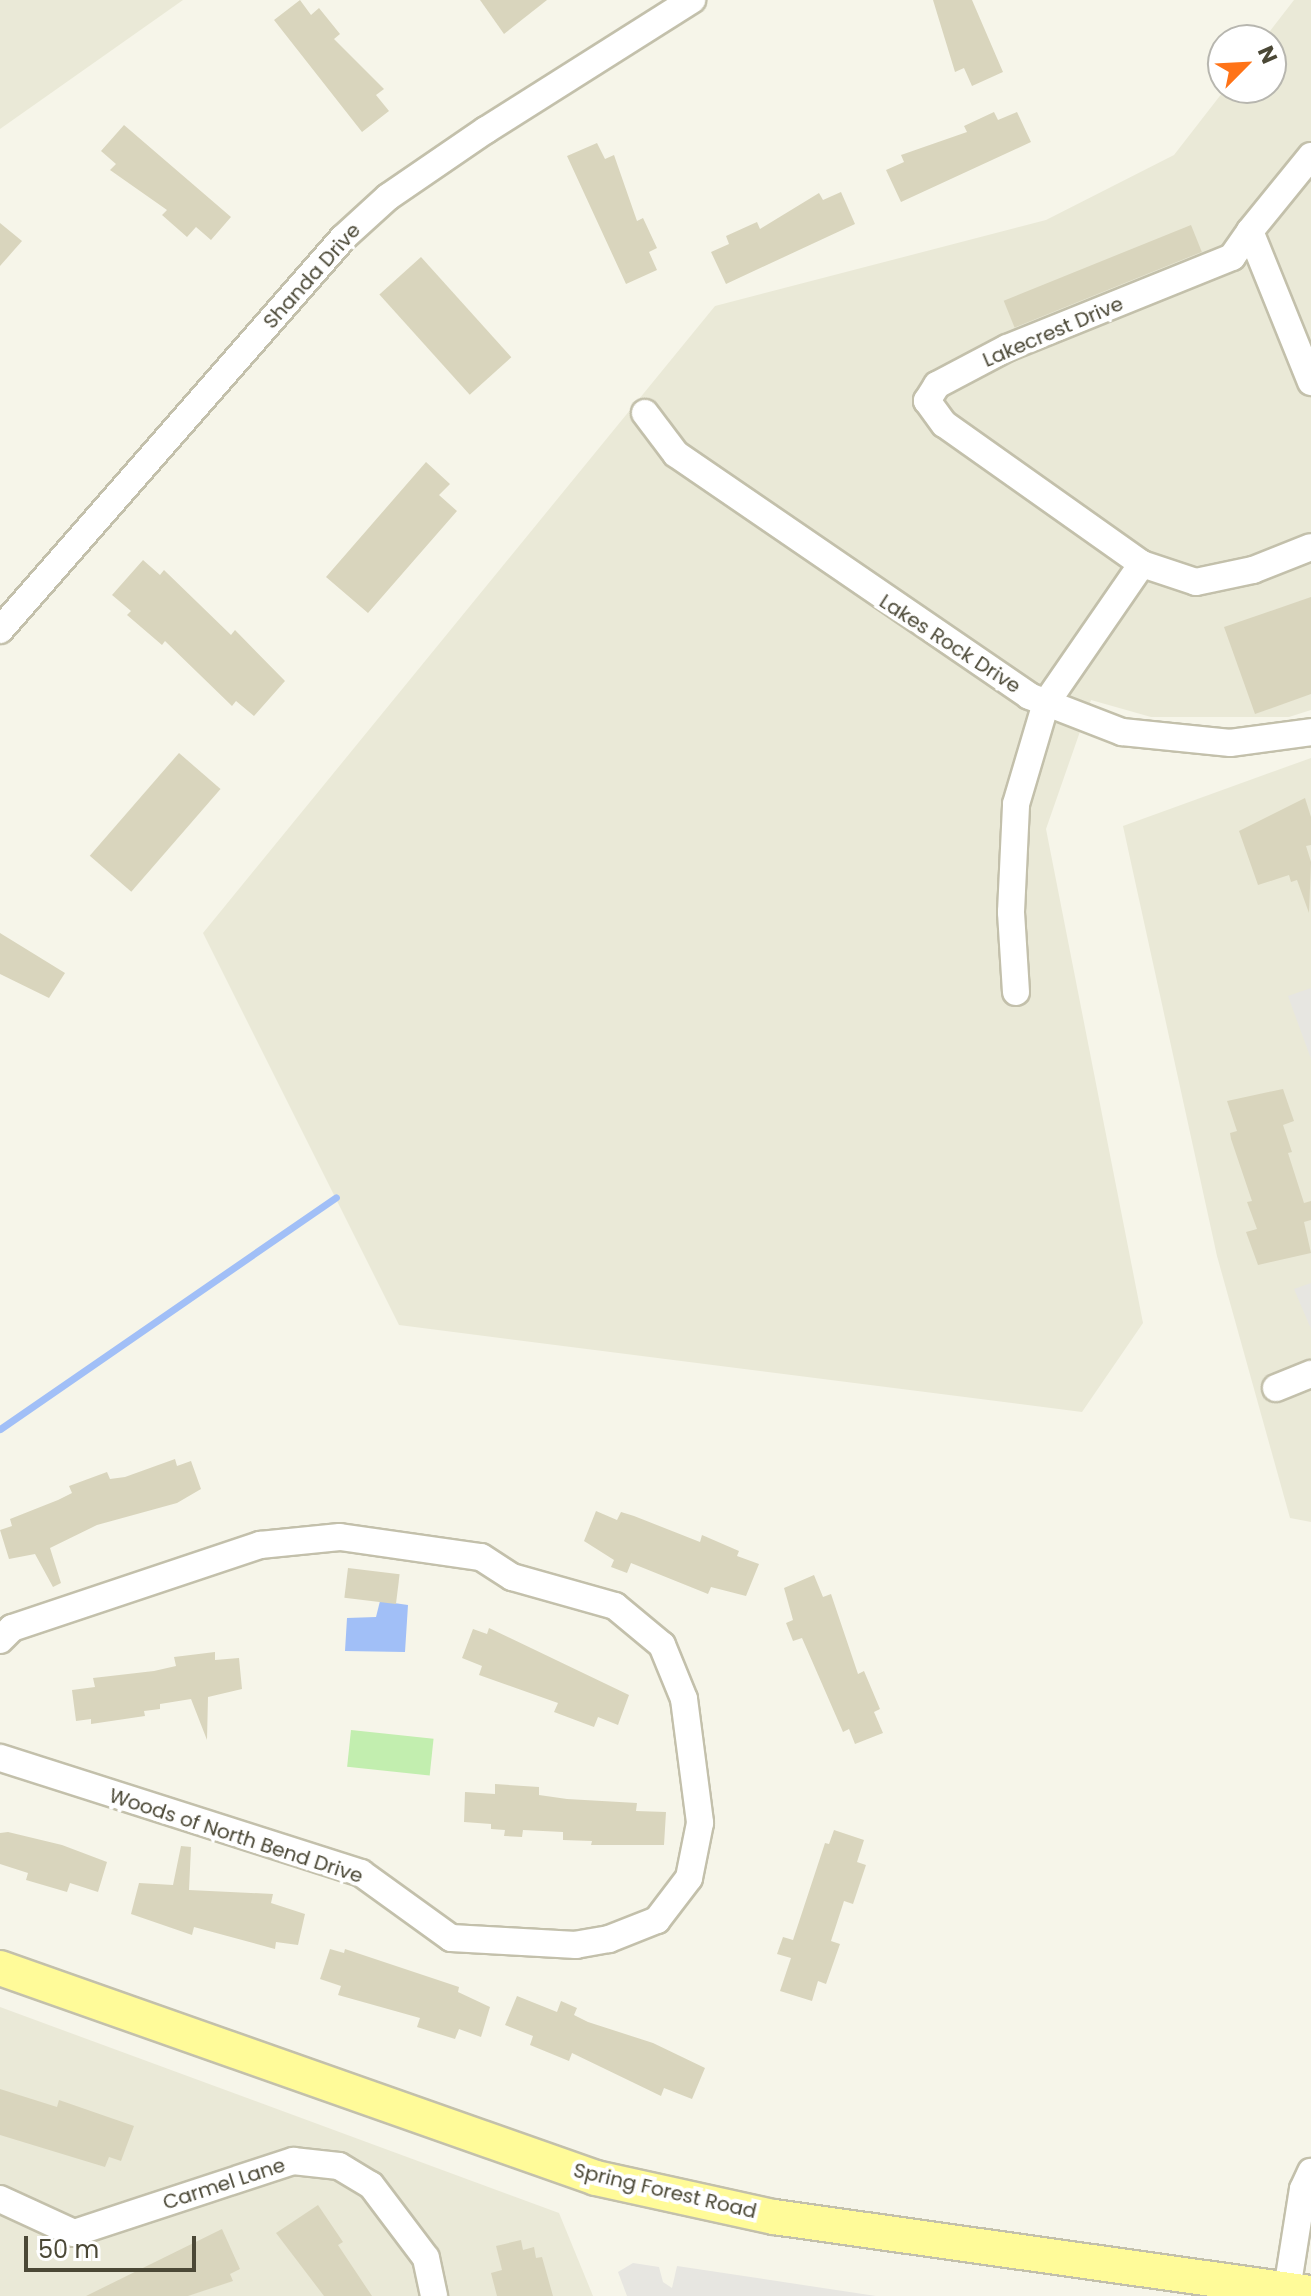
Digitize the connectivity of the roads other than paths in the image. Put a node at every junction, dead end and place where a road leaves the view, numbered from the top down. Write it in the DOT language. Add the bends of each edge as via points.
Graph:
graph roads {
  1 [pos="692,0"];
  2 [pos="1311,156"];
  3 [pos="1250,231"];
  4 [pos="1311,382"];
  5 [pos="645,413"];
  6 [pos="1311,547"];
  7 [pos="1142,564"];
  8 [pos="0,630"];
  9 [pos="1046,703"];
  10 [pos="1311,732"];
  11 [pos="1016,992"];
  12 [pos="1311,1374"];
  13 [pos="1276,1388"];
  14 [pos="0,1640"];
  15 [pos="0,1758"];
  16 [pos="0,1968"];
  17 [pos="1311,2172"];
  18 [pos="0,2199"];
  19 [pos="1295,2292"];
  20 [pos="434,2296"];
  1 -- 8 [label="street, Shanda Drive" via="388,197 343,238"];
  2 -- 3 [label="street, Lakecrest Drive"];
  3 -- 4 [label="street"];
  3 -- 7 [label="street, Lakecrest Drive" via="1232,257 1007,348 937,385 927,401 944,424"];
  5 -- 9 [label="street, Lakes Rock Drive" via="676,454 895,609"];
  6 -- 7 [label="street, Lakecrest Drive" via="1253,570 1196,582"];
  7 -- 9 [label="street"];
  9 -- 10 [label="street, Lakes Rock Drive" via="1122,732 1230,743"];
  9 -- 11 [label="street" via="1016,804 1011,912"];
  12 -- 13 [label="street"];
  14 -- 15 [label="street, Woods of North Bend Drive" via="12,1628 260,1545 340,1537 481,1557 512,1577 615,1606 662,1645 684,1699 700,1823 689,1878 657,1920 576,1945 451,1938 361,1873"];
  16 -- 19 [label="main road, Spring Forest Road" via="596,2178 774,2217"];
  17 -- 19 [label="street" via="1303,2189"];
  18 -- 20 [label="street, Carmel Lane" via="74,2233 293,2161 339,2166 371,2185 426,2258"];
}
